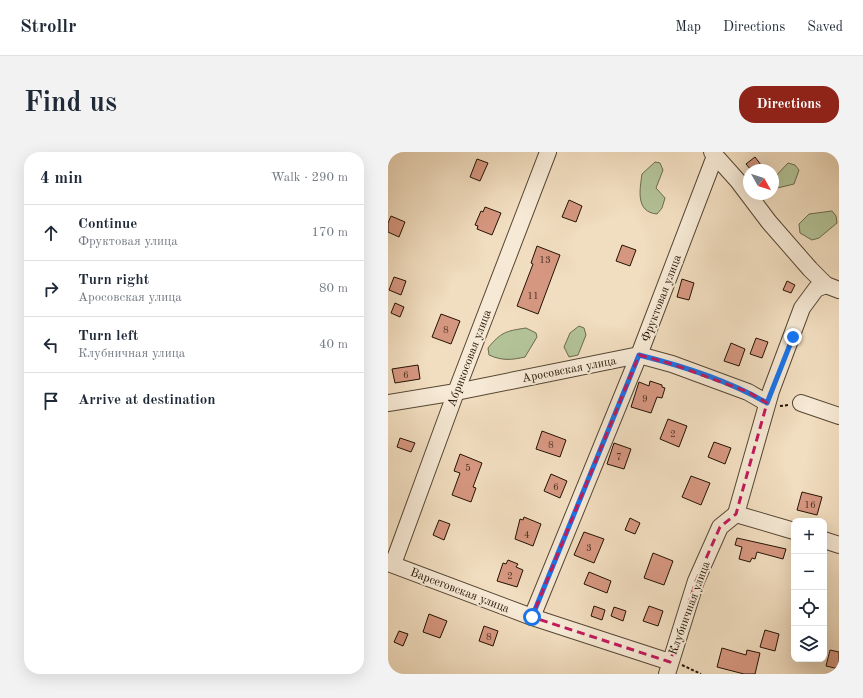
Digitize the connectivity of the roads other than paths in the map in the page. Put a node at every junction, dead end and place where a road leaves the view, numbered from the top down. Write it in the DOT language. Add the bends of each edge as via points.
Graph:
graph roads {
  1 [pos="548,152"];
  2 [pos="713,154"];
  3 [pos="832,288"];
  4 [pos="639,355"];
  5 [pos="456,392"];
  6 [pos="388,403"];
  7 [pos="767,403"];
  8 [pos="801,403"];
  9 [pos="839,416"];
  10 [pos="736,514"];
  11 [pos="791,530"];
  12 [pos="827,541"];
  13 [pos="839,545"];
  14 [pos="390,563"];
  15 [pos="532,617"];
  16 [pos="668,668"];
  1 -- 5 [label="street, Абрикосовая улица"];
  2 -- 3 [label="street" via="738,181 774,228"];
  2 -- 4 [label="street, Фруктовая улица"];
  3 -- 7 [label="street" via="816,289 802,308"];
  4 -- 5 [label="street, Аросовская улица"];
  4 -- 7 [label="street, Аросовская улица" via="672,364 748,392"];
  4 -- 15 [label="street, Фруктовая улица"];
  5 -- 6 [label="street, Аросовская улица"];
  5 -- 14 [label="street, Абрикосовая улица"];
  7 -- 10 [label="street"];
  8 -- 9 [label="street"];
  10 -- 11 [label="street"];
  10 -- 16 [label="street, Клубничная улица" via="720,527 696,581"];
  12 -- 13 [label="street"];
  14 -- 15 [label="street, Варсеговская улица"];
  15 -- 16 [label="street, Варсеговская улица"];
}
